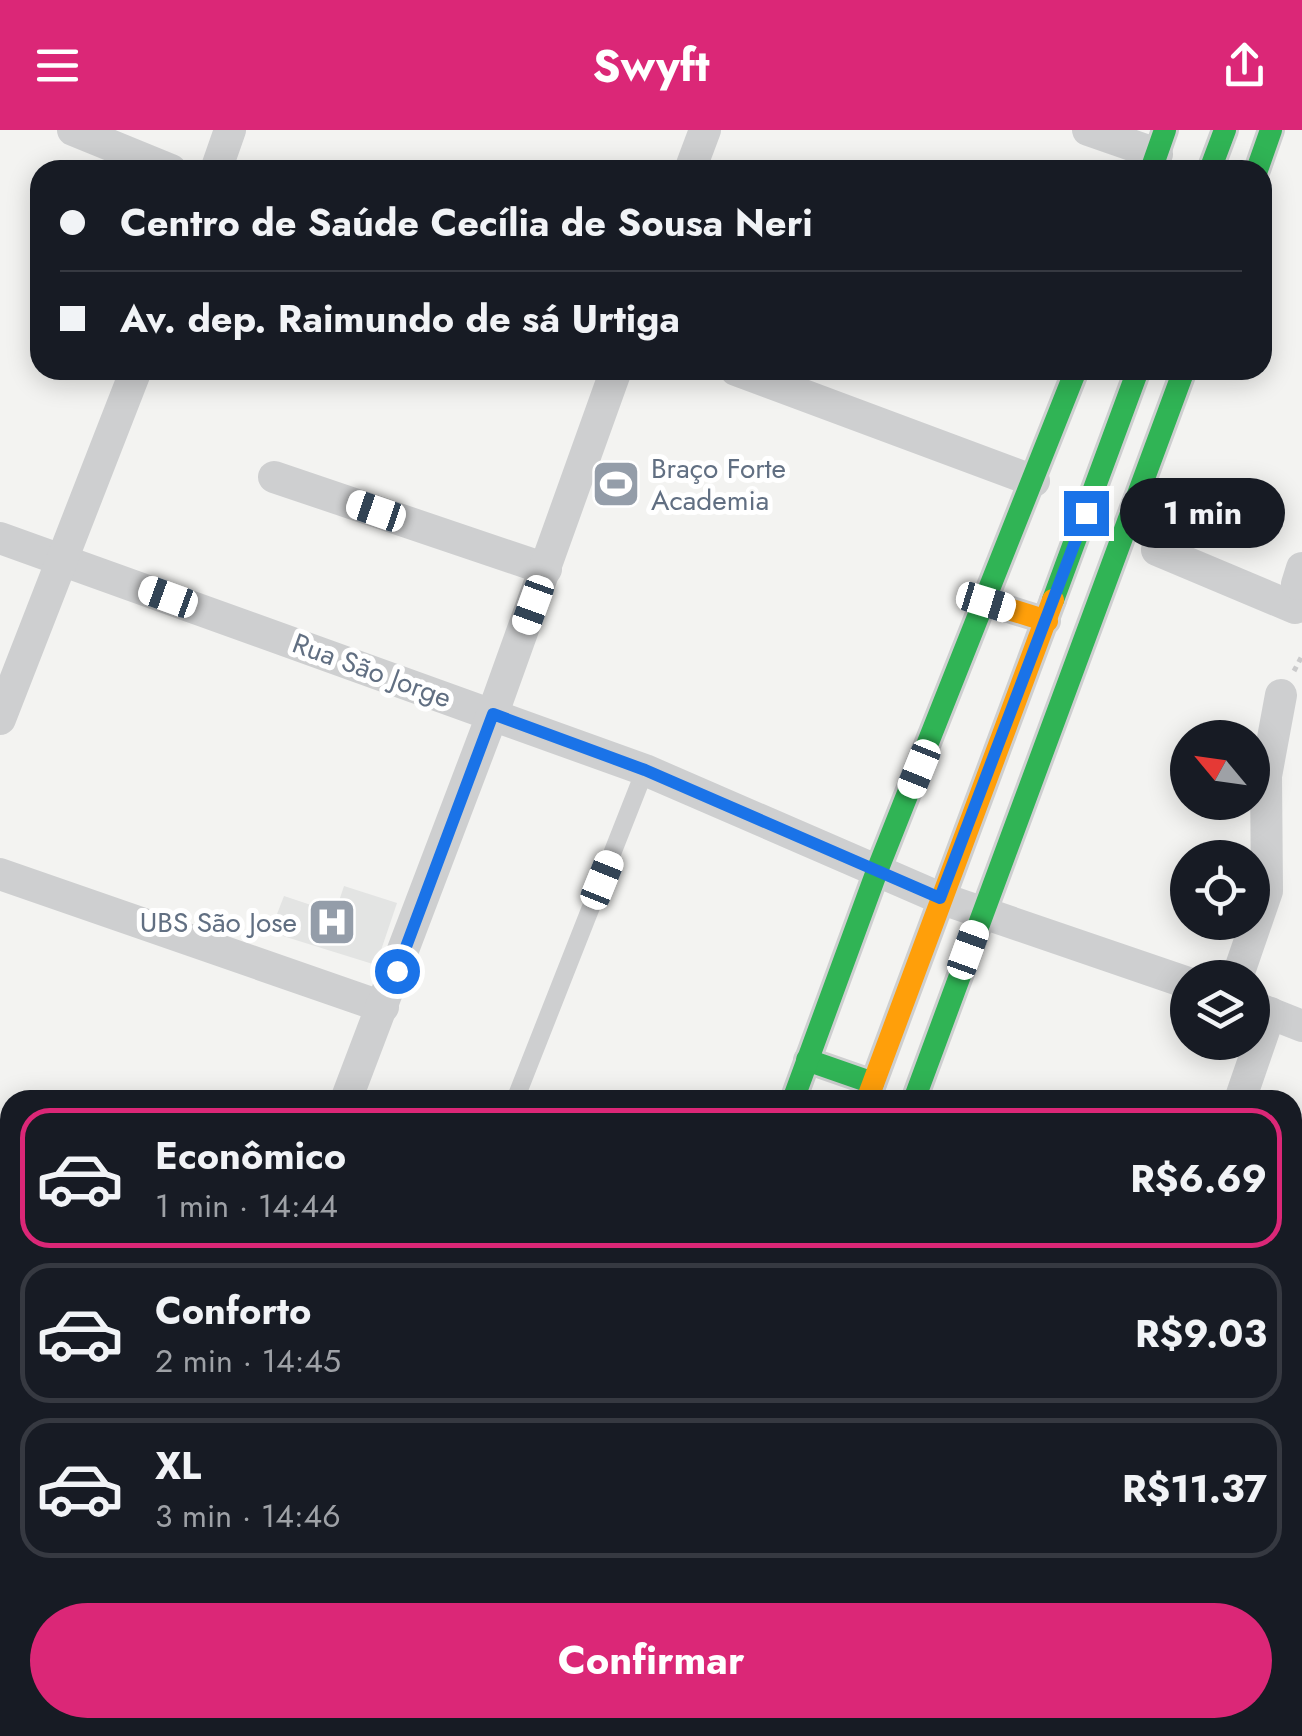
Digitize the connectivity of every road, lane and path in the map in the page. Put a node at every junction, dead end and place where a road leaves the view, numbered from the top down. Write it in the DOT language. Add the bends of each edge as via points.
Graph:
graph roads {
  1 [pos="72,130"];
  2 [pos="230,130"];
  3 [pos="705,130"];
  4 [pos="1088,130"];
  5 [pos="1225,130"];
  6 [pos="1271,130"];
  7 [pos="1158,151"];
  8 [pos="146,160"];
  9 [pos="220,160"];
  10 [pos="694,160"];
  11 [pos="1214,160"];
  12 [pos="1260,160"];
  13 [pos="132,380"];
  14 [pos="612,380"];
  15 [pos="763,380"];
  16 [pos="1072,380"];
  17 [pos="1134,380"];
  18 [pos="1180,380"];
  19 [pos="274,477"];
  20 [pos="1034,481"];
  21 [pos="0,538"];
  22 [pos="1157,550"];
  23 [pos="60,558"];
  24 [pos="546,569"];
  25 [pos="1298,587"];
  26 [pos="986,602"];
  27 [pos="1047,621"];
  28 [pos="1281,695"];
  29 [pos="493,714"];
  30 [pos="0,719"];
  31 [pos="645,770"];
  32 [pos="877,871"];
  33 [pos="0,874"];
  34 [pos="940,898"];
  35 [pos="982,913"];
  36 [pos="1243,960"];
  37 [pos="1170,977"];
  38 [pos="383,1008"];
  39 [pos="1270,1014"];
  40 [pos="1302,1026"];
  41 [pos="808,1060"];
  42 [pos="1249,1060"];
  43 [pos="350,1090"];
  44 [pos="519,1090"];
  45 [pos="797,1090"];
  46 [pos="866,1090"];
  47 [pos="871,1090"];
  48 [pos="918,1090"];
  49 [pos="1242,1090"];
  1 -- 8 [label="street"];
  2 -- 9 [label="street"];
  3 -- 10 [label="street"];
  4 -- 7 [label="street"];
  5 -- 11 [label="main road"];
  6 -- 12 [label="main road"];
  13 -- 23 [label="street"];
  14 -- 24 [label="street"];
  15 -- 20 [label="street"];
  16 -- 20 [label="main road"];
  17 -- 27 [label="main road"];
  18 -- 35 [label="main road"];
  19 -- 24 [label="street"];
  20 -- 26 [label="main road"];
  21 -- 23 [label="street, Rua São Jorge"];
  22 -- 25 [label="street"];
  23 -- 29 [label="street, Rua São Jorge"];
  23 -- 30 [label="street"];
  24 -- 29 [label="street"];
  26 -- 27 [label="main road"];
  26 -- 32 [label="main road"];
  27 -- 34 [label="main road"];
  28 -- 36 [label="street" via="1266,776 1266,891"];
  29 -- 31 [label="street, Rua São Jorge"];
  29 -- 38 [label="street"];
  31 -- 32 [label="street, Rua São Jorge"];
  31 -- 44 [label="lane"];
  32 -- 34 [label="street, Rua São Jorge"];
  32 -- 41 [label="main road"];
  33 -- 38 [label="street"];
  34 -- 35 [label="street, Rua São Jorge"];
  34 -- 47 [label="main road"];
  35 -- 37 [label="street, Rua São Jorge"];
  35 -- 48 [label="main road"];
  38 -- 43 [label="street"];
  39 -- 40 [label="street"];
  41 -- 45 [label="main road"];
  41 -- 46 [label="main road"];
  42 -- 49 [label="street"];
}
